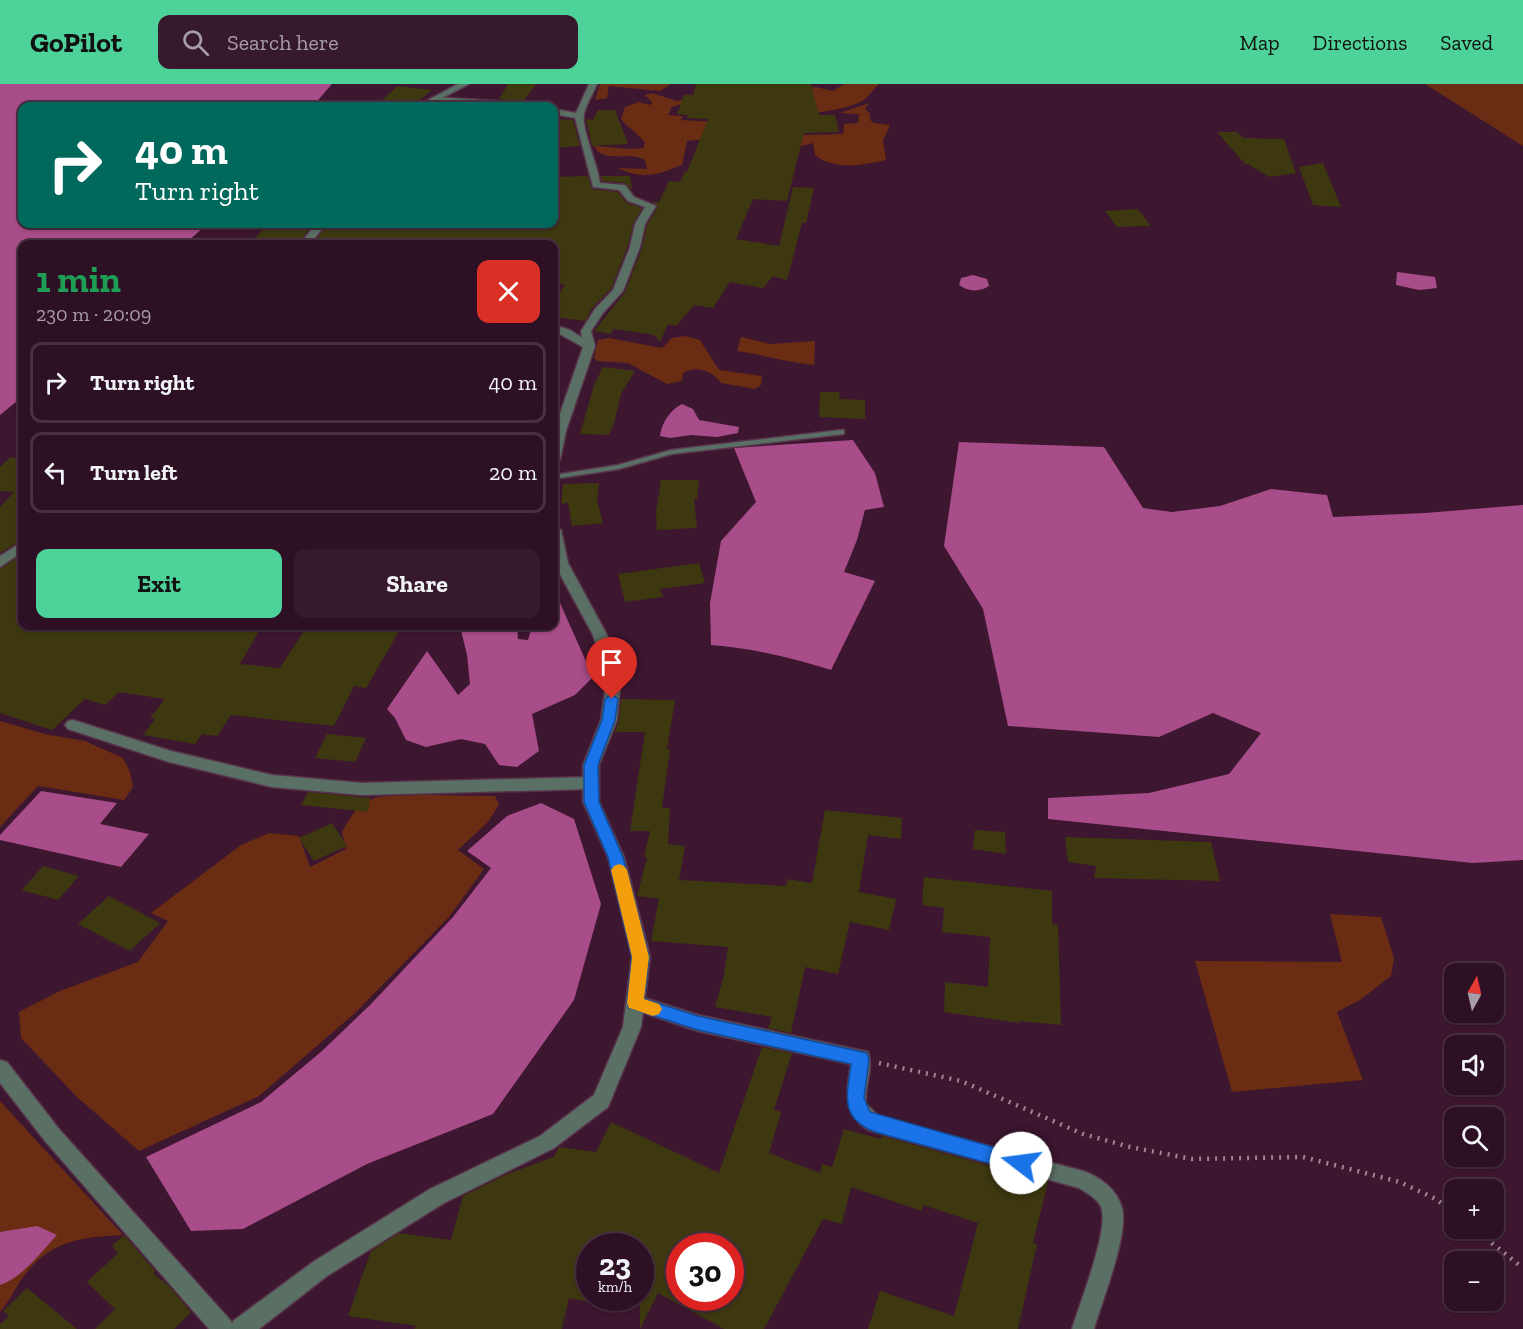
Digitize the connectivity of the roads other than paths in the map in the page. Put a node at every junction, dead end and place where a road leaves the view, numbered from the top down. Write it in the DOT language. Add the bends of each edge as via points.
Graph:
graph roads {
  1 [pos="465,84"];
  2 [pos="593,84"];
  3 [pos="434,100"];
  4 [pos="430,102"];
  5 [pos="464,102"];
  6 [pos="558,113"];
  7 [pos="579,116"];
  8 [pos="318,228"];
  9 [pos="308,240"];
  10 [pos="558,329"];
  11 [pos="589,346"];
  12 [pos="841,432"];
  13 [pos="558,445"];
  14 [pos="558,476"];
  15 [pos="18,549"];
  16 [pos="558,549"];
  17 [pos="0,563"];
  18 [pos="73,725"];
  19 [pos="591,783"];
  20 [pos="635,1003"];
  21 [pos="0,1068"];
  22 [pos="223,1329"];
  23 [pos="241,1329"];
  24 [pos="1083,1329"];
  1 -- 3 [label="street"];
  2 -- 7 [label="street"];
  3 -- 4 [label="street"];
  3 -- 5 [label="street"];
  6 -- 7 [label="street"];
  7 -- 11 [label="street" via="596,185 622,187 631,199 651,206 640,224 618,291 586,331"];
  8 -- 9 [label="street"];
  10 -- 11 [label="street"];
  11 -- 13 [label="street" via="584,372 572,391"];
  12 -- 14 [label="lane" via="671,452 613,468"];
  15 -- 17 [label="street"];
  16 -- 19 [label="street" via="561,563 600,635 614,677 609,720 591,765"];
  18 -- 19 [label="street" via="169,756 272,781 362,789"];
  19 -- 20 [label="street" via="591,802 616,857 640,957"];
  20 -- 23 [label="street" via="632,1027 601,1101 547,1142 437,1196 330,1263"];
  20 -- 24 [label="street" via="698,1023 861,1059 855,1098 864,1118 1083,1180 1107,1197 1113,1211 1112,1229"];
  21 -- 22 [label="street" via="52,1135"];
}
